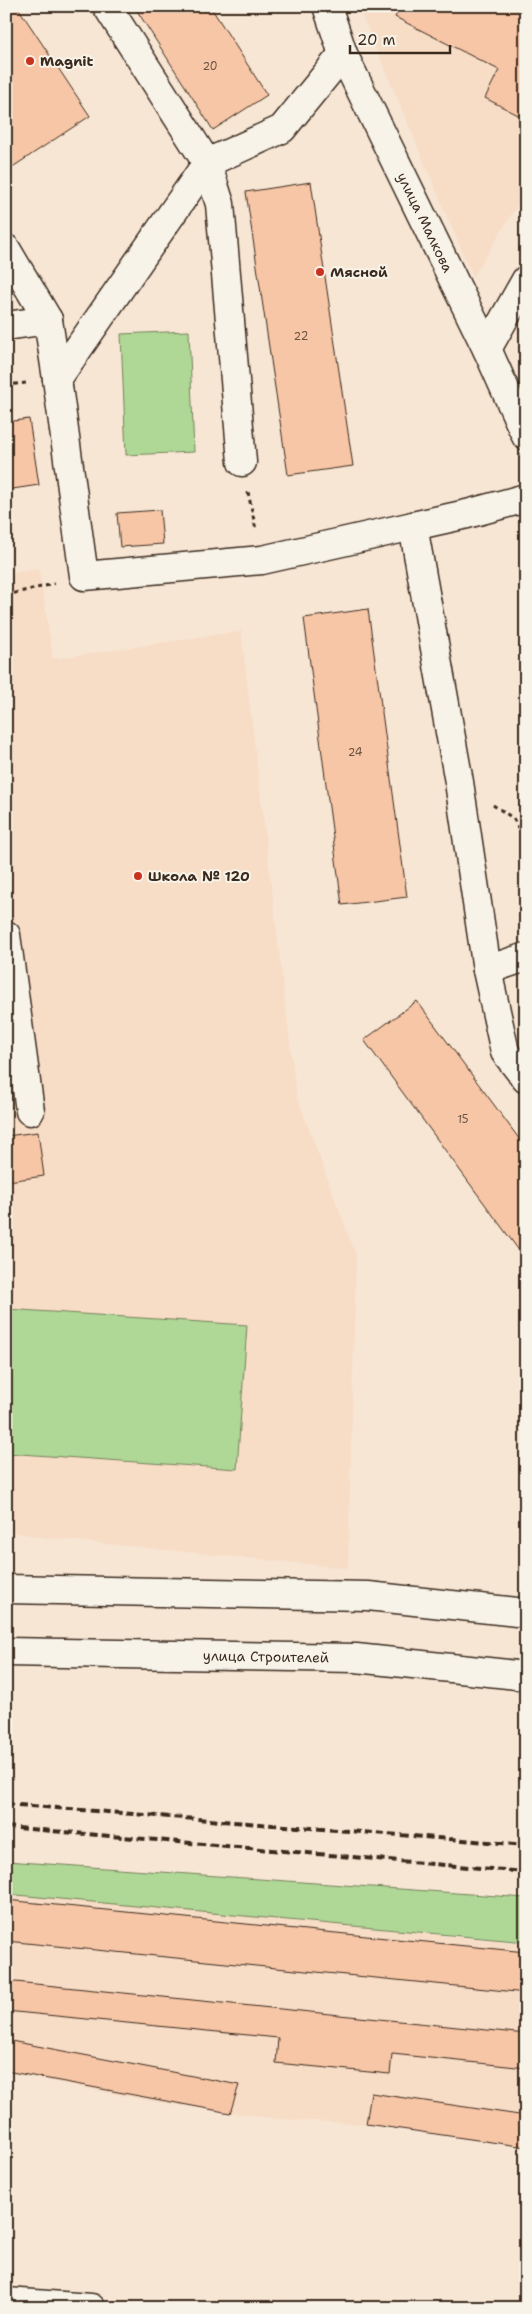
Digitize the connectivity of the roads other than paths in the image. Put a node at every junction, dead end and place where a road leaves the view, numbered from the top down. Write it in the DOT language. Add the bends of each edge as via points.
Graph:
graph roads {
  1 [pos="107,6"];
  2 [pos="327,6"];
  3 [pos="343,54"];
  4 [pos="208,163"];
  5 [pos="6,249"];
  6 [pos="526,280"];
  7 [pos="48,320"];
  8 [pos="6,326"];
  9 [pos="487,349"];
  10 [pos="57,379"];
  11 [pos="526,436"];
  12 [pos="242,462"];
  13 [pos="526,498"];
  14 [pos="413,526"];
  15 [pos="6,935"];
  16 [pos="526,957"];
  17 [pos="486,970"];
  18 [pos="526,1079"];
  19 [pos="30,1111"];
  20 [pos="6,1589"];
  21 [pos="526,1613"];
  22 [pos="6,1652"];
  23 [pos="526,1676"];
  24 [pos="6,2302"];
  25 [pos="91,2308"];
  1 -- 4 [label="main road"];
  2 -- 3 [label="main road, улица Малкова"];
  3 -- 4 [label="main road" via="282,129"];
  3 -- 9 [label="main road, улица Малкова"];
  4 -- 10 [label="main road"];
  4 -- 12 [label="main road" via="220,204"];
  5 -- 7 [label="main road"];
  6 -- 9 [label="main road"];
  7 -- 8 [label="main road"];
  7 -- 10 [label="main road"];
  9 -- 11 [label="main road, улица Малкова"];
  10 -- 14 [label="main road" via="84,576 262,560"];
  13 -- 14 [label="main road"];
  14 -- 17 [label="main road" via="459,782"];
  15 -- 19 [label="main road"];
  16 -- 17 [label="main road"];
  17 -- 18 [label="main road" via="505,1052"];
  20 -- 21 [label="main road" via="368,1596"];
  22 -- 23 [label="main road, улица Строителей" via="356,1658"];
  24 -- 25 [label="main road"];
}
